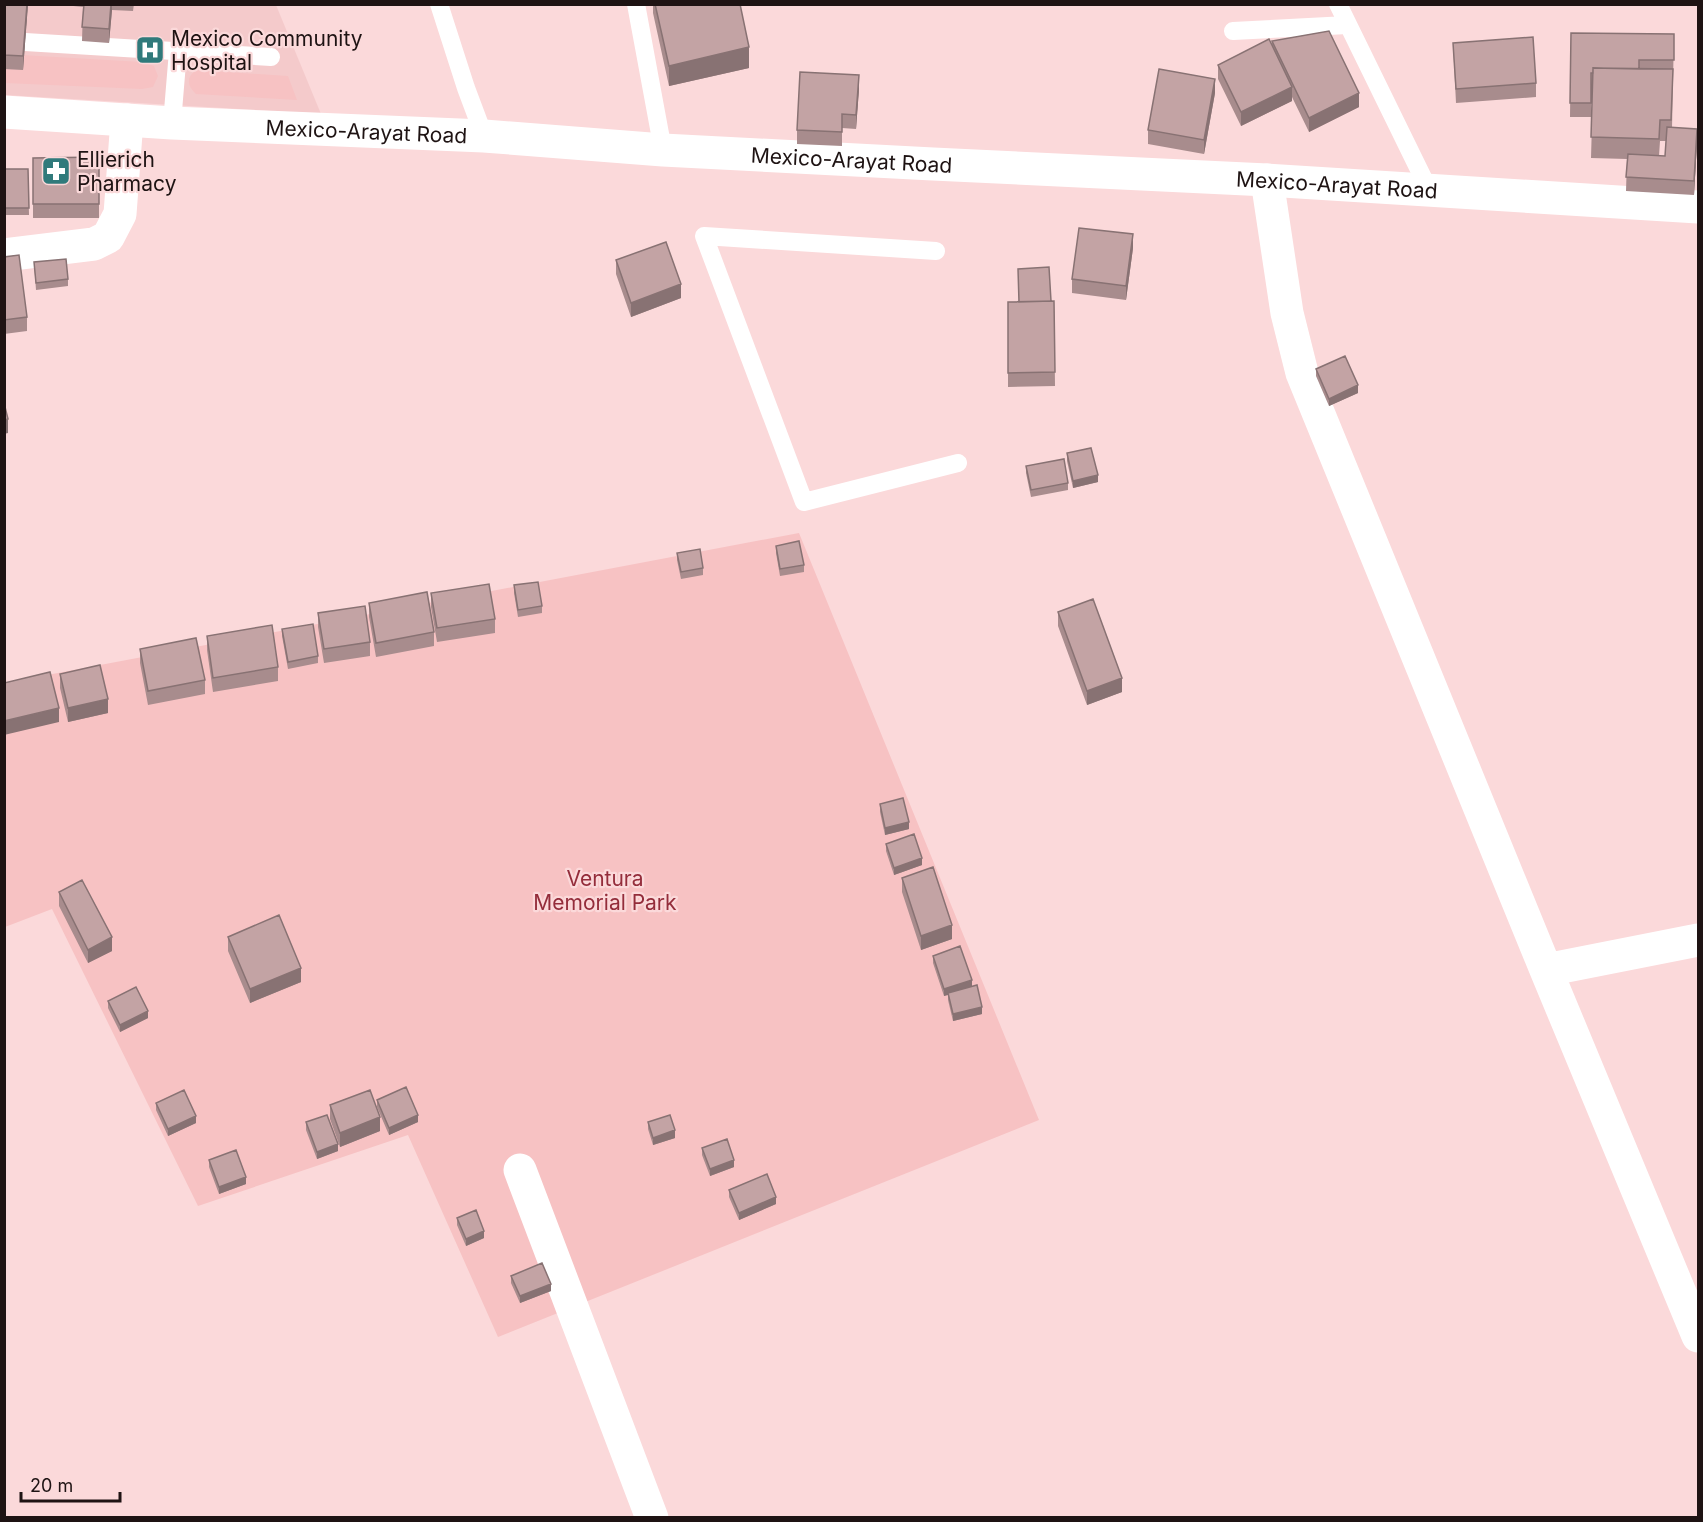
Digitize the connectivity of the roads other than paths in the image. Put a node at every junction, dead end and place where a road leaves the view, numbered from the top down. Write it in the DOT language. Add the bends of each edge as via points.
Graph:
graph roads {
  1 [pos="439,4"];
  2 [pos="636,4"];
  3 [pos="1338,4"];
  4 [pos="1347,25"];
  5 [pos="1233,31"];
  6 [pos="25,42"];
  7 [pos="178,51"];
  8 [pos="271,57"];
  9 [pos="4,112"];
  10 [pos="127,120"];
  11 [pos="172,123"];
  12 [pos="484,136"];
  13 [pos="663,150"];
  14 [pos="1267,180"];
  15 [pos="1429,190"];
  16 [pos="1698,207"];
  17 [pos="936,251"];
  18 [pos="4,255"];
  19 [pos="958,463"];
  20 [pos="1698,940"];
  21 [pos="1546,970"];
  22 [pos="520,1170"];
  23 [pos="1698,1336"];
  24 [pos="652,1518"];
  1 -- 12 [label="lane"];
  2 -- 13 [label="lane"];
  3 -- 4 [label="lane"];
  4 -- 5 [label="lane"];
  4 -- 15 [label="lane"];
  6 -- 7 [label="lane"];
  7 -- 8 [label="lane"];
  7 -- 11 [label="lane"];
  9 -- 10 [label="street, Mexico-Arayat Road"];
  10 -- 11 [label="street, Mexico-Arayat Road"];
  10 -- 18 [label="street" via="120,214 108,237 94,244"];
  11 -- 12 [label="street, Mexico-Arayat Road"];
  12 -- 13 [label="street, Mexico-Arayat Road"];
  13 -- 14 [label="street, Mexico-Arayat Road"];
  14 -- 15 [label="street, Mexico-Arayat Road"];
  14 -- 21 [label="street" via="1287,313 1302,373"];
  15 -- 16 [label="street, Mexico-Arayat Road"];
  17 -- 19 [label="lane" via="704,236 804,502"];
  20 -- 21 [label="street"];
  21 -- 23 [label="street"];
  22 -- 24 [label="street"];
}
